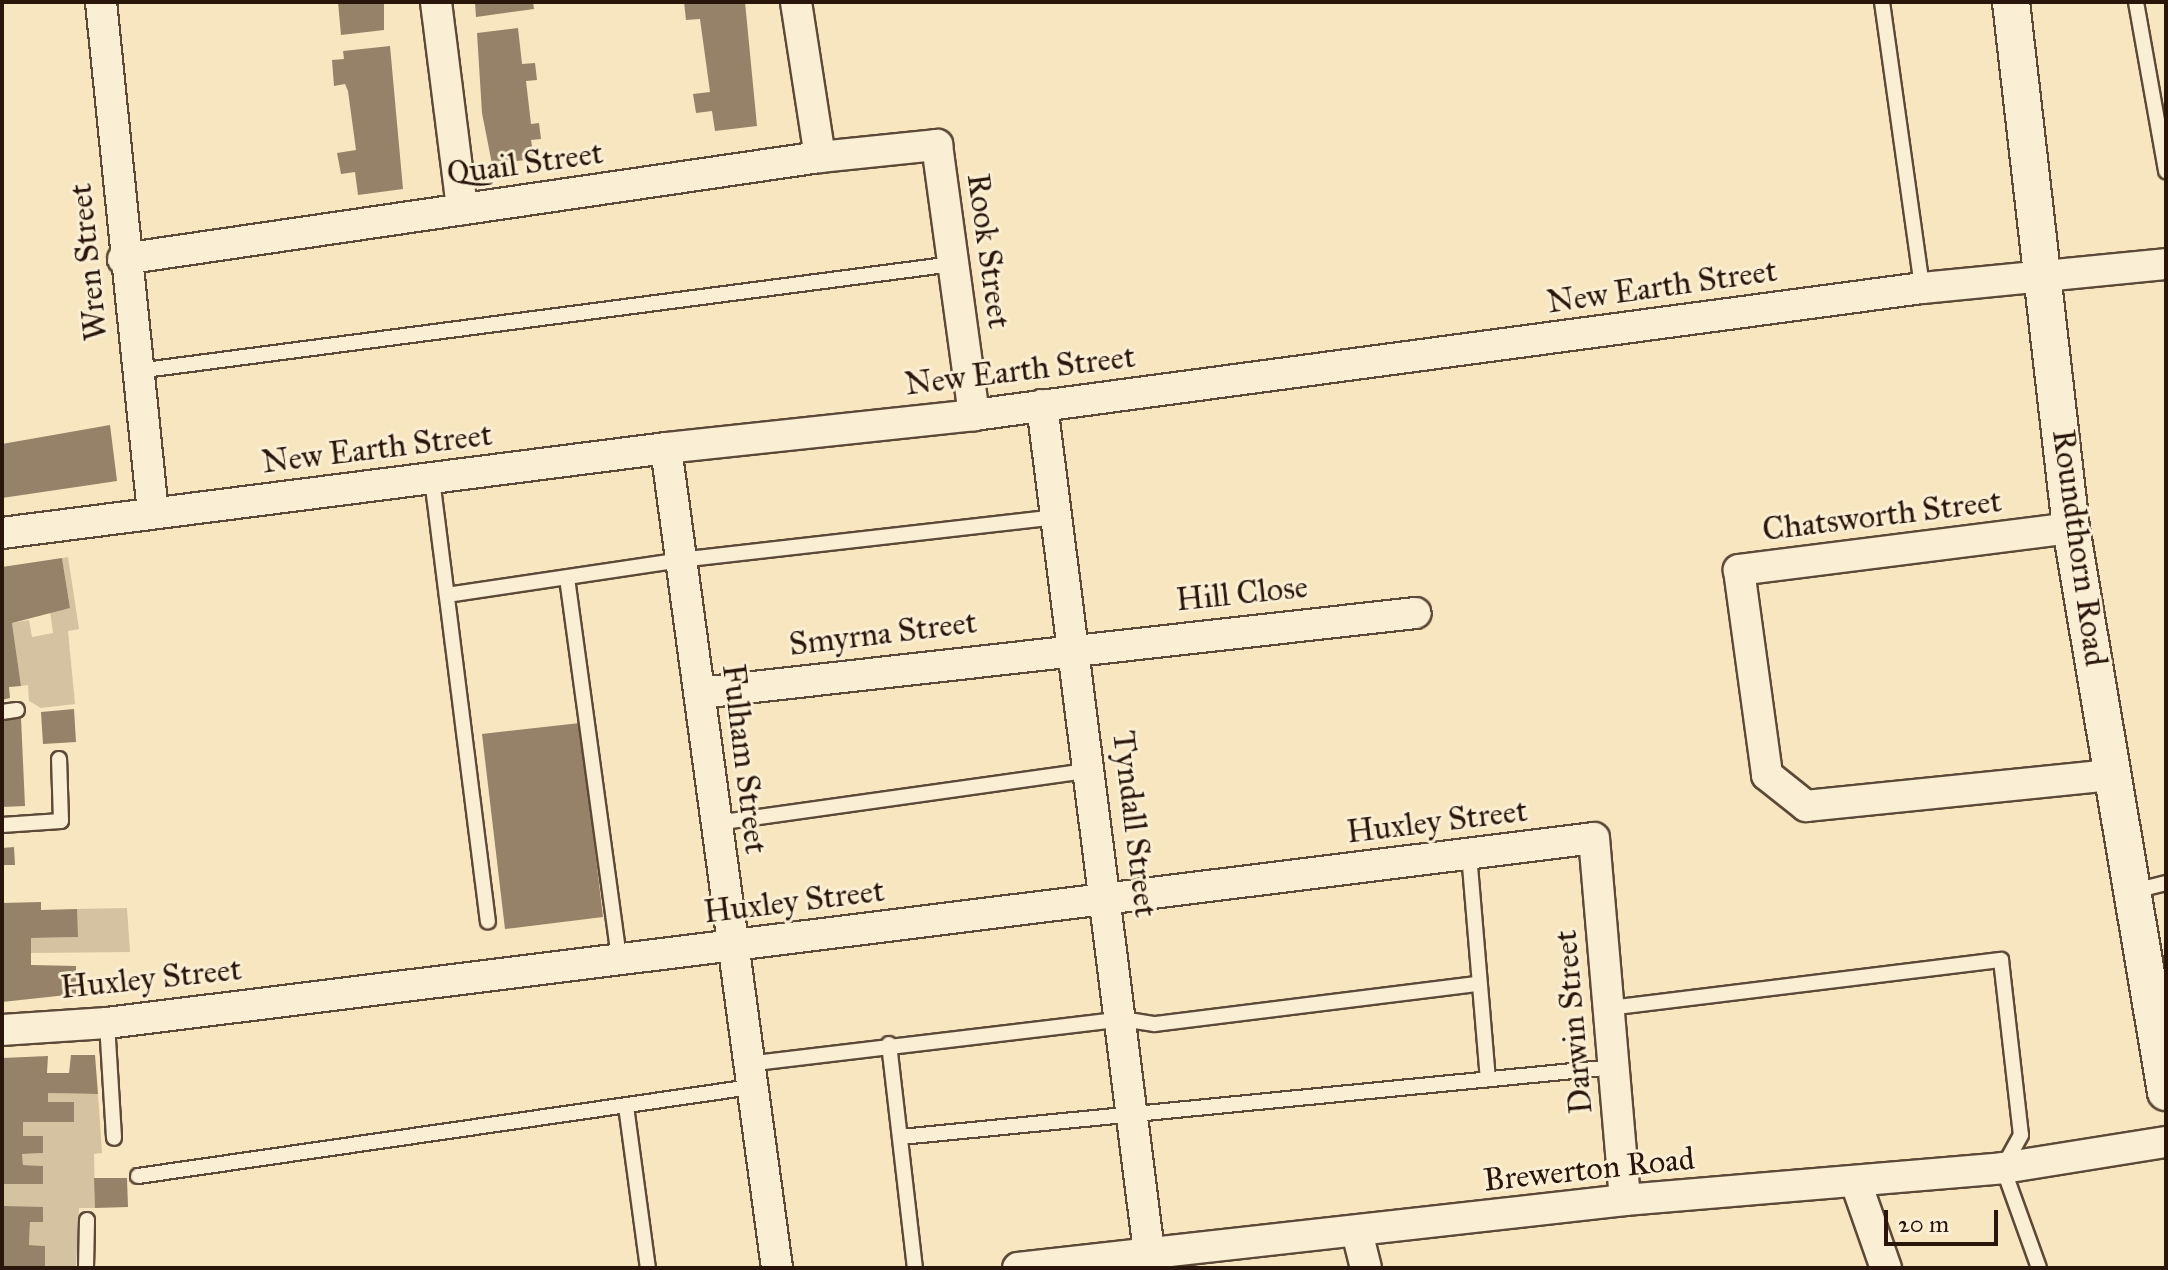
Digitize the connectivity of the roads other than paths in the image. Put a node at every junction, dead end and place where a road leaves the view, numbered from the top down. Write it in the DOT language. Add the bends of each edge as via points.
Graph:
graph roads {
  1 [pos="101,2"];
  2 [pos="436,2"];
  3 [pos="796,2"];
  4 [pos="1882,2"];
  5 [pos="2011,2"];
  6 [pos="2136,2"];
  7 [pos="2164,139"];
  8 [pos="937,145"];
  9 [pos="820,157"];
  10 [pos="2166,171"];
  11 [pos="462,209"];
  12 [pos="123,259"];
  13 [pos="953,264"];
  14 [pos="2166,264"];
  15 [pos="2046,278"];
  16 [pos="1922,288"];
  17 [pos="137,371"];
  18 [pos="1042,405"];
  19 [pos="974,415"];
  20 [pos="666,448"];
  21 [pos="432,479"];
  22 [pos="153,513"];
  23 [pos="1058,517"];
  24 [pos="2071,528"];
  25 [pos="2,533"];
  26 [pos="680,560"];
  27 [pos="567,578"];
  28 [pos="448,601"];
  29 [pos="1416,613"];
  30 [pos="1076,647"];
  31 [pos="700,693"];
  32 [pos="59,759"];
  33 [pos="1092,770"];
  34 [pos="2113,775"];
  35 [pos="716,823"];
  36 [pos="2,825"];
  37 [pos="1594,838"];
  38 [pos="1469,854"];
  39 [pos="2150,887"];
  40 [pos="1108,901"];
  41 [pos="488,921"];
  42 [pos="731,946"];
  43 [pos="619,957"];
  44 [pos="1478,984"];
  45 [pos="1609,1008"];
  46 [pos="1122,1019"];
  47 [pos="107,1023"];
  48 [pos="2,1030"];
  49 [pos="889,1044"];
  50 [pos="1614,1067"];
  51 [pos="748,1075"];
  52 [pos="1488,1079"];
  53 [pos="2166,1092"];
  54 [pos="626,1106"];
  55 [pos="1133,1113"];
  56 [pos="901,1137"];
  57 [pos="114,1138"];
  58 [pos="2166,1142"];
  59 [pos="2003,1168"];
  60 [pos="138,1176"];
  61 [pos="1856,1183"];
  62 [pos="1625,1200"];
  63 [pos="87,1220"];
  64 [pos="1357,1232"];
  65 [pos="1149,1252"];
  66 [pos="1069,1266"];
  67 [pos="86,1268"];
  68 [pos="648,1268"];
  69 [pos="777,1268"];
  70 [pos="915,1268"];
  71 [pos="1018,1268"];
  72 [pos="1366,1268"];
  73 [pos="1886,1268"];
  74 [pos="2039,1268"];
  1 -- 12 [label="street, Wren Street"];
  2 -- 11 [label="street"];
  3 -- 9 [label="street"];
  4 -- 16 [label="lane"];
  5 -- 15 [label="street, Roundthorn Road"];
  6 -- 7 [label="lane"];
  7 -- 10 [label="lane"];
  8 -- 9 [label="street, Quail Street"];
  8 -- 13 [label="street, Rook Street"];
  9 -- 11 [label="street, Quail Street"];
  11 -- 12 [label="street, Quail Street"];
  12 -- 17 [label="street, Wren Street"];
  13 -- 17 [label="lane"];
  13 -- 19 [label="street, Rook Street"];
  14 -- 15 [label="street, New Earth Street"];
  15 -- 16 [label="street, New Earth Street"];
  15 -- 24 [label="street, Roundthorn Road"];
  16 -- 18 [label="street, New Earth Street"];
  17 -- 22 [label="street, Wren Street"];
  18 -- 19 [label="street, New Earth Street"];
  18 -- 23 [label="street, Tyndall Street"];
  19 -- 20 [label="street, New Earth Street"];
  20 -- 21 [label="street, New Earth Street"];
  20 -- 26 [label="street, Fulham Street"];
  21 -- 22 [label="street, New Earth Street"];
  21 -- 28 [label="lane"];
  22 -- 25 [label="street, New Earth Street"];
  23 -- 26 [label="lane"];
  23 -- 30 [label="street, Tyndall Street"];
  24 -- 34 [label="street, Roundthorn Road"];
  24 -- 34 [label="street, Chatsworth Street" via="1739,570 1767,775 1806,806"];
  26 -- 27 [label="lane"];
  26 -- 31 [label="street, Fulham Street"];
  27 -- 28 [label="lane"];
  27 -- 43 [label="lane"];
  28 -- 41 [label="lane"];
  29 -- 30 [label="street, Hill Close"];
  30 -- 31 [label="street, Smyrna Street"];
  30 -- 33 [label="street, Tyndall Street"];
  31 -- 35 [label="street, Fulham Street"];
  32 -- 36 [label="lane" via="61,821"];
  33 -- 35 [label="lane"];
  33 -- 40 [label="street, Tyndall Street"];
  34 -- 39 [label="street, Roundthorn Road"];
  35 -- 42 [label="street, Fulham Street"];
  37 -- 38 [label="street, Huxley Street"];
  37 -- 45 [label="street, Darwin Street"];
  38 -- 40 [label="street, Huxley Street"];
  38 -- 44 [label="lane"];
  39 -- 53 [label="street, Roundthorn Road"];
  40 -- 42 [label="street, Huxley Street"];
  40 -- 46 [label="street, Tyndall Street"];
  42 -- 43 [label="street, Huxley Street"];
  42 -- 51 [label="street, Fulham Street"];
  43 -- 47 [label="street, Huxley Street"];
  44 -- 46 [label="lane" via="1155,1024"];
  44 -- 52 [label="lane"];
  45 -- 50 [label="street, Darwin Street"];
  45 -- 59 [label="lane" via="2001,960 2021,1135"];
  46 -- 49 [label="lane"];
  46 -- 55 [label="street, Tyndall Street"];
  47 -- 48 [label="street, Huxley Street"];
  47 -- 57 [label="lane"];
  49 -- 51 [label="lane"];
  49 -- 56 [label="lane"];
  50 -- 52 [label="lane"];
  50 -- 62 [label="street, Darwin Street"];
  51 -- 54 [label="lane"];
  51 -- 69 [label="street, Fulham Street"];
  52 -- 55 [label="lane"];
  54 -- 60 [label="lane"];
  54 -- 68 [label="lane"];
  55 -- 56 [label="lane"];
  55 -- 65 [label="street, Tyndall Street"];
  56 -- 70 [label="lane"];
  58 -- 59 [label="street, Brewerton Road"];
  59 -- 61 [label="street, Brewerton Road"];
  59 -- 74 [label="lane"];
  61 -- 62 [label="street, Brewerton Road"];
  61 -- 73 [label="street"];
  62 -- 64 [label="street, Brewerton Road"];
  63 -- 67 [label="lane"];
  64 -- 65 [label="street, Brewerton Road"];
  64 -- 72 [label="street"];
  65 -- 66 [label="street, Brewerton Road"];
  66 -- 71 [label="street, Brewerton Road"];
}
